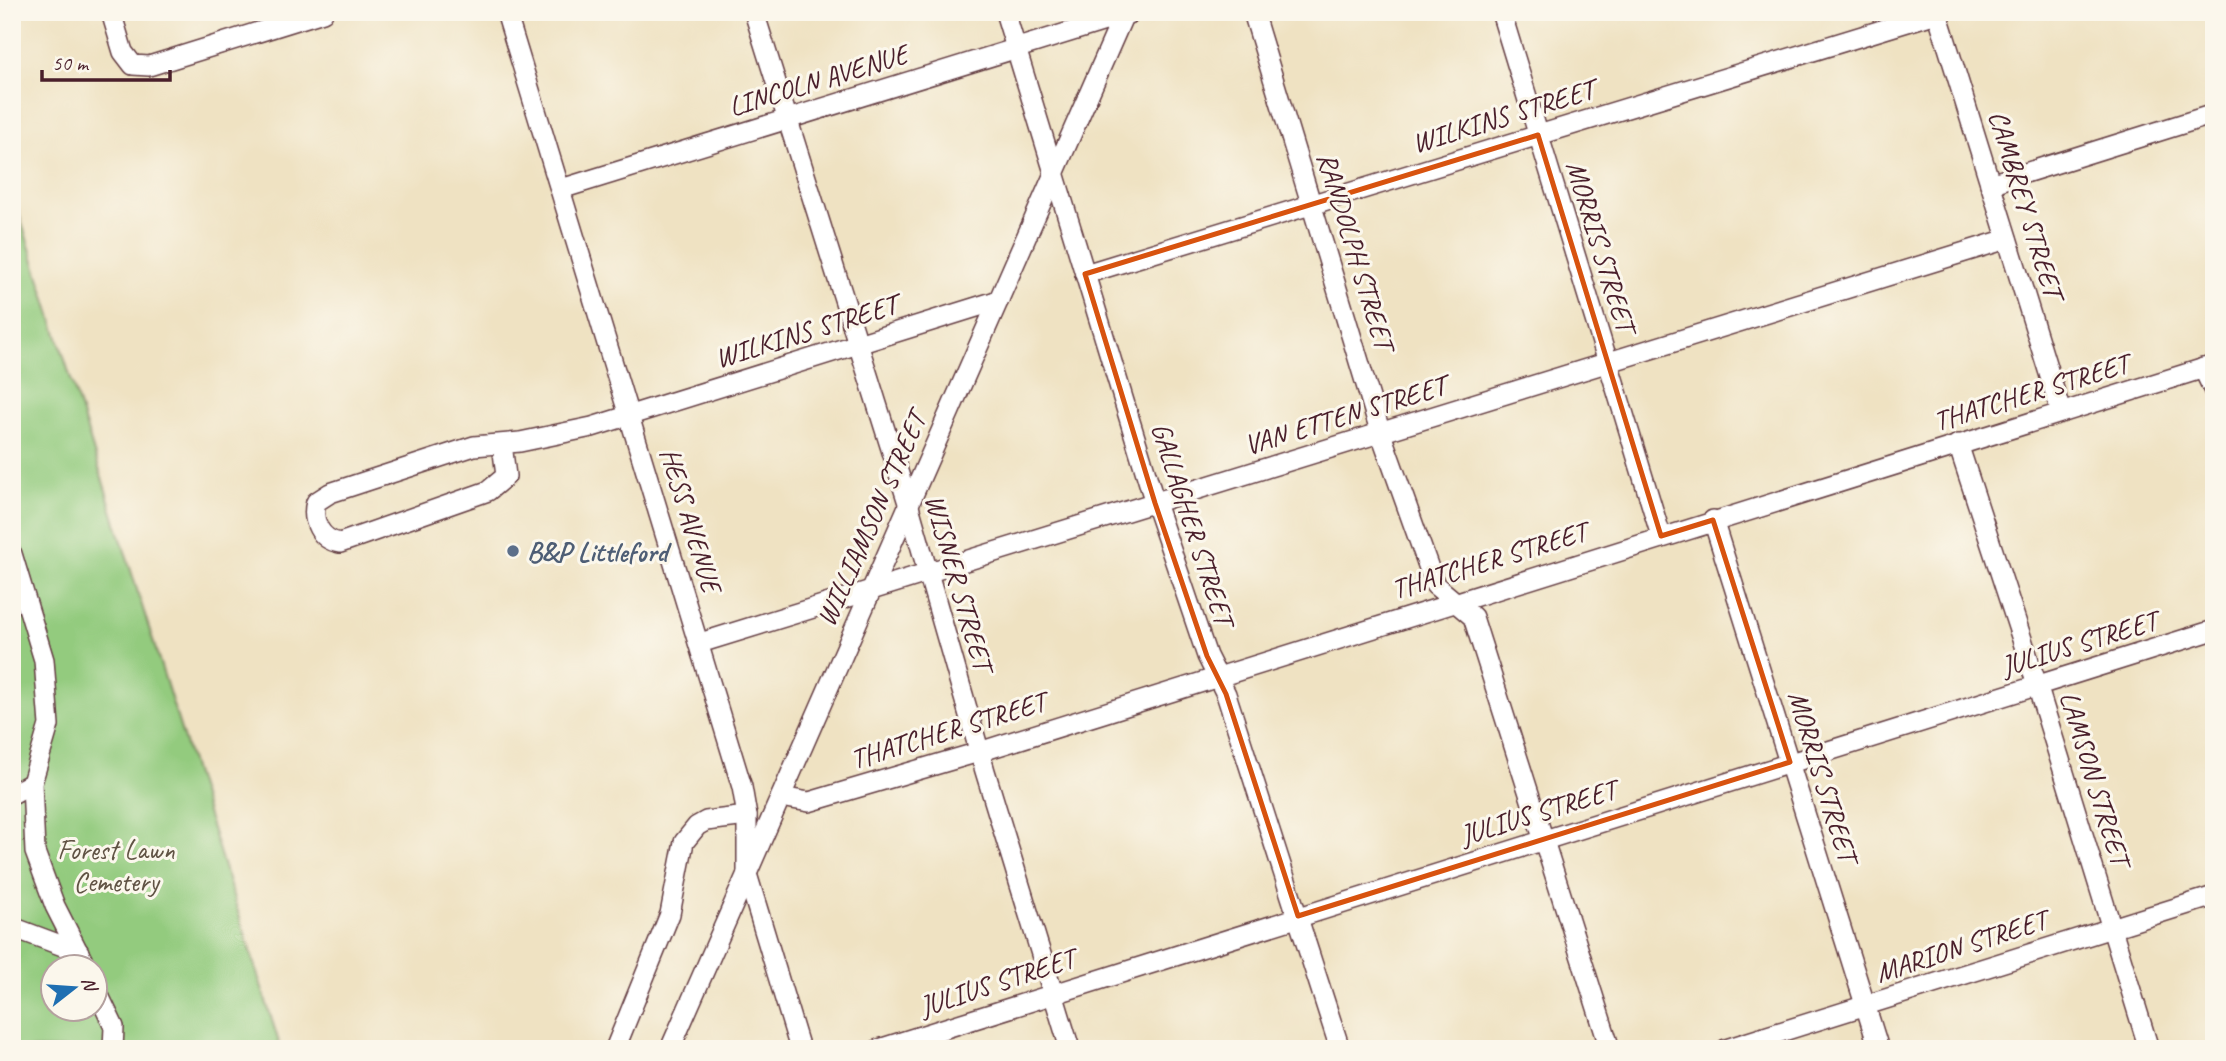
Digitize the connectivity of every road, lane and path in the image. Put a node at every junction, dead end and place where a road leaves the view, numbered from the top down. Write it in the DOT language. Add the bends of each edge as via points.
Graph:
graph roads {
  1 [pos="111,12"];
  2 [pos="323,12"];
  3 [pos="506,12"];
  4 [pos="754,12"];
  5 [pos="1005,12"];
  6 [pos="1253,12"];
  7 [pos="1501,12"];
  8 [pos="1127,13"];
  9 [pos="1937,13"];
  10 [pos="1016,47"];
  11 [pos="2214,114"];
  12 [pos="787,118"];
  13 [pos="1538,135"];
  14 [pos="1053,173"];
  15 [pos="1990,184"];
  16 [pos="561,189"];
  17 [pos="1313,204"];
  18 [pos="2007,239"];
  19 [pos="1084,274"];
  20 [pos="999,300"];
  21 [pos="856,345"];
  22 [pos="1608,363"];
  23 [pos="2209,366"];
  24 [pos="2214,391"];
  25 [pos="2061,412"];
  26 [pos="629,415"];
  27 [pos="1381,433"];
  28 [pos="502,444"];
  29 [pos="1958,444"];
  30 [pos="908,503"];
  31 [pos="1155,503"];
  32 [pos="1713,520"];
  33 [pos="1661,536"];
  34 [pos="12,554"];
  35 [pos="928,572"];
  36 [pos="870,592"];
  37 [pos="1453,601"];
  38 [pos="2214,630"];
  39 [pos="700,643"];
  40 [pos="1215,675"];
  41 [pos="2037,685"];
  42 [pos="979,751"];
  43 [pos="1790,762"];
  44 [pos="32,783"];
  45 [pos="12,794"];
  46 [pos="781,797"];
  47 [pos="747,816"];
  48 [pos="1545,840"];
  49 [pos="747,874"];
  50 [pos="2214,896"];
  51 [pos="1298,916"];
  52 [pos="12,927"];
  53 [pos="2112,928"];
  54 [pos="69,953"];
  55 [pos="79,953"];
  56 [pos="1053,993"];
  57 [pos="1865,1006"];
  58 [pos="108,1014"];
  59 [pos="113,1049"];
  60 [pos="615,1049"];
  61 [pos="670,1049"];
  62 [pos="800,1049"];
  63 [pos="879,1049"];
  64 [pos="1070,1049"];
  65 [pos="1340,1049"];
  66 [pos="1610,1049"];
  67 [pos="1726,1049"];
  68 [pos="1879,1049"];
  69 [pos="2149,1049"];
  1 -- 2 [label="street" via="122,52 132,65 149,66"];
  3 -- 16 [label="street, HESS AVENUE"];
  4 -- 12 [label="street, WISNER STREET"];
  5 -- 10 [label="street, GALLAGHER STREET"];
  6 -- 17 [label="street, RANDOLPH STREET"];
  7 -- 13 [label="street, MORRIS STREET"];
  8 -- 10 [label="street, LINCOLN AVENUE"];
  8 -- 14 [label="street, WILLIAMSON STREET"];
  9 -- 13 [label="street, WILKINS STREET"];
  9 -- 15 [label="street, CAMBREY STREET"];
  10 -- 12 [label="street, LINCOLN AVENUE"];
  10 -- 14 [label="street, GALLAGHER STREET"];
  11 -- 15 [label="street"];
  12 -- 16 [label="street, LINCOLN AVENUE"];
  12 -- 21 [label="street, WISNER STREET"];
  13 -- 17 [label="street, WILKINS STREET"];
  13 -- 22 [label="street, MORRIS STREET"];
  14 -- 19 [label="street, GALLAGHER STREET"];
  14 -- 20 [label="street, WILLIAMSON STREET"];
  15 -- 18 [label="street, CAMBREY STREET"];
  16 -- 26 [label="street, HESS AVENUE"];
  17 -- 19 [label="street, WILKINS STREET"];
  17 -- 27 [label="street, RANDOLPH STREET"];
  18 -- 22 [label="street, VAN ETTEN STREET"];
  18 -- 25 [label="street, CAMBREY STREET"];
  19 -- 31 [label="street, GALLAGHER STREET"];
  20 -- 21 [label="street, WILKINS STREET"];
  20 -- 30 [label="street, WILLIAMSON STREET"];
  21 -- 26 [label="street, WILKINS STREET"];
  21 -- 30 [label="street, WISNER STREET"];
  22 -- 27 [label="street, VAN ETTEN STREET"];
  22 -- 33 [label="street, MORRIS STREET"];
  23 -- 24 [label="street"];
  23 -- 25 [label="street, THATCHER STREET"];
  25 -- 29 [label="street, THATCHER STREET"];
  26 -- 28 [label="street, WILKINS STREET"];
  26 -- 39 [label="street, HESS AVENUE"];
  27 -- 31 [label="street, VAN ETTEN STREET"];
  27 -- 37 [label="street, RANDOLPH STREET" via="1435,584"];
  28 -- 28 [label="street, WILKINS STREET" via="474,446 330,493 316,502 316,523 324,537 340,543 488,491 506,476"];
  29 -- 32 [label="street, THATCHER STREET"];
  29 -- 41 [label="street, LAMSON STREET"];
  30 -- 35 [label="street, WISNER STREET"];
  30 -- 36 [label="street, WILLIAMSON STREET"];
  31 -- 35 [label="street, VAN ETTEN STREET"];
  31 -- 40 [label="street, GALLAGHER STREET"];
  32 -- 33 [label="street, THATCHER STREET"];
  32 -- 43 [label="street, MORRIS STREET"];
  33 -- 37 [label="street, THATCHER STREET"];
  34 -- 44 [label="street" via="44,660 49,725"];
  35 -- 36 [label="street, VAN ETTEN STREET"];
  35 -- 42 [label="street, WISNER STREET"];
  36 -- 39 [label="street, VAN ETTEN STREET"];
  36 -- 46 [label="street, WILLIAMSON STREET"];
  37 -- 40 [label="street, THATCHER STREET"];
  37 -- 48 [label="street, RANDOLPH STREET" via="1473,617"];
  38 -- 41 [label="street, JULIUS STREET"];
  39 -- 47 [label="street, HESS AVENUE"];
  40 -- 42 [label="street, THATCHER STREET"];
  40 -- 51 [label="street, GALLAGHER STREET" via="1226,694"];
  41 -- 43 [label="street, JULIUS STREET"];
  41 -- 53 [label="street, LAMSON STREET"];
  42 -- 46 [label="street, THATCHER STREET" via="809,802"];
  42 -- 56 [label="street, WISNER STREET"];
  43 -- 48 [label="street, JULIUS STREET"];
  43 -- 57 [label="street, MORRIS STREET"];
  44 -- 45 [label="street"];
  44 -- 55 [label="street" via="35,852"];
  46 -- 49 [label="street, WILLIAMSON STREET"];
  47 -- 49 [label="street, HESS AVENUE"];
  47 -- 60 [label="street" via="706,821 684,842 670,914"];
  48 -- 51 [label="street, JULIUS STREET"];
  48 -- 66 [label="street, RANDOLPH STREET"];
  49 -- 61 [label="street, WILLIAMSON STREET"];
  49 -- 62 [label="street, HESS AVENUE"];
  50 -- 53 [label="street, MARION STREET"];
  51 -- 56 [label="street, JULIUS STREET"];
  51 -- 65 [label="street, GALLAGHER STREET"];
  52 -- 54 [label="street"];
  53 -- 57 [label="street, MARION STREET"];
  53 -- 69 [label="street, LAMSON STREET"];
  56 -- 63 [label="street, JULIUS STREET"];
  56 -- 64 [label="street, WISNER STREET"];
  57 -- 67 [label="street, MARION STREET"];
  57 -- 68 [label="street, MORRIS STREET"];
  58 -- 59 [label="street" via="114,1027"];
}
